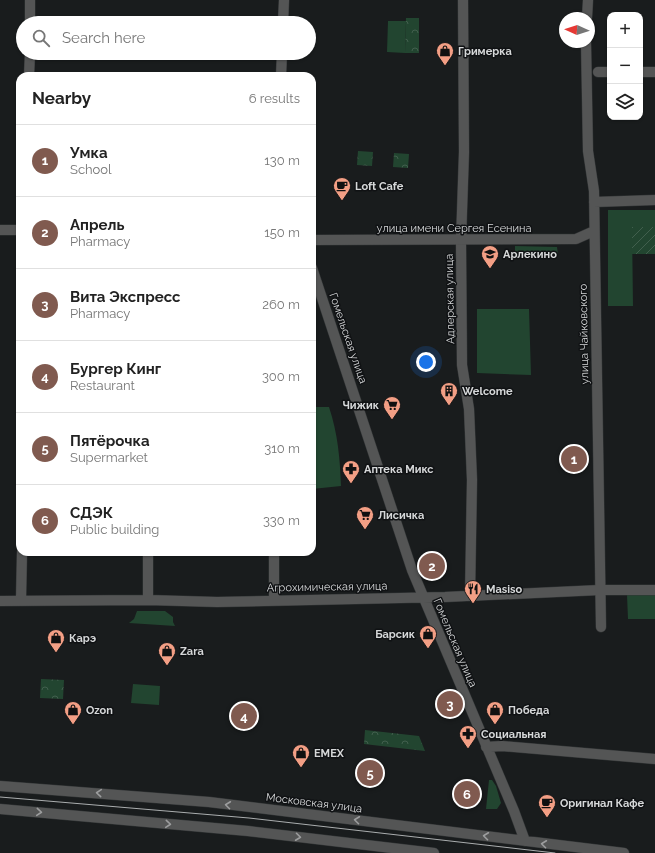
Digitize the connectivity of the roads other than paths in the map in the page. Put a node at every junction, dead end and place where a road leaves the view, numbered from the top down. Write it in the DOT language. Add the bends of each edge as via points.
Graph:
graph roads {
  1 [pos="30,0"];
  2 [pos="284,0"];
  3 [pos="463,0"];
  4 [pos="588,0"];
  5 [pos="587,12"];
  6 [pos="30,16"];
  7 [pos="283,16"];
  8 [pos="586,48"];
  9 [pos="30,60"];
  10 [pos="282,60"];
  11 [pos="29,72"];
  12 [pos="281,72"];
  13 [pos="598,72"];
  14 [pos="607,72"];
  15 [pos="643,72"];
  16 [pos="655,72"];
  17 [pos="655,200"];
  18 [pos="594,202"];
  19 [pos="0,230"];
  20 [pos="16,230"];
  21 [pos="594,231"];
  22 [pos="316,240"];
  23 [pos="461,241"];
  24 [pos="316,280"];
  25 [pos="22,556"];
  26 [pos="148,556"];
  27 [pos="274,556"];
  28 [pos="600,590"];
  29 [pos="655,590"];
  30 [pos="470,596"];
  31 [pos="423,597"];
  32 [pos="21,600"];
  33 [pos="148,600"];
  34 [pos="274,600"];
  35 [pos="0,601"];
  36 [pos="601,627"];
  37 [pos="486,747"];
  38 [pos="655,759"];
  39 [pos="0,786"];
  40 [pos="0,809"];
  41 [pos="525,841"];
  42 [pos="434,853"];
  43 [pos="624,853"];
  1 -- 6 [label="street"];
  2 -- 7 [label="street"];
  3 -- 23 [label="street, Адлерская улица" via="464,152"];
  4 -- 5 [label="street"];
  8 -- 18 [label="street, улица Чайковского" via="588,151"];
  9 -- 11 [label="street"];
  10 -- 12 [label="street"];
  13 -- 14 [label="street"];
  15 -- 16 [label="street"];
  17 -- 18 [label="street"];
  18 -- 21 [label="street, улица Чайковского"];
  19 -- 20 [label="street"];
  21 -- 23 [label="street, улица имени Сергея Есенина" via="576,239"];
  21 -- 28 [label="street, улица Чайковского"];
  22 -- 23 [label="street, улица имени Сергея Есенина"];
  23 -- 30 [label="street, Адлерская улица" via="462,365 469,409 472,480"];
  24 -- 31 [label="street, Гомельская улица"];
  25 -- 32 [label="street"];
  26 -- 33 [label="street"];
  27 -- 34 [label="street"];
  28 -- 29 [label="street, Агрохимическая улица"];
  28 -- 30 [label="street, Агрохимическая улица"];
  28 -- 36 [label="street, улица Чайковского"];
  30 -- 31 [label="street, Агрохимическая улица"];
  31 -- 34 [label="street, Агрохимическая улица"];
  31 -- 37 [label="street, Гомельская улица"];
  32 -- 33 [label="street, Агрохимическая улица"];
  32 -- 35 [label="street, Агрохимическая улица"];
  33 -- 34 [label="street, Агрохимическая улица"];
  37 -- 38 [label="street" via="502,746"];
  37 -- 41 [label="street, Гомельская улица"];
  41 -- 39 [label="street, Московская улица, one-way" via="209,802"];
  40 -- 42 [label="street, one-way" via="248,831"];
  43 -- 41 [label="street, Московская улица, one-way"];
}
